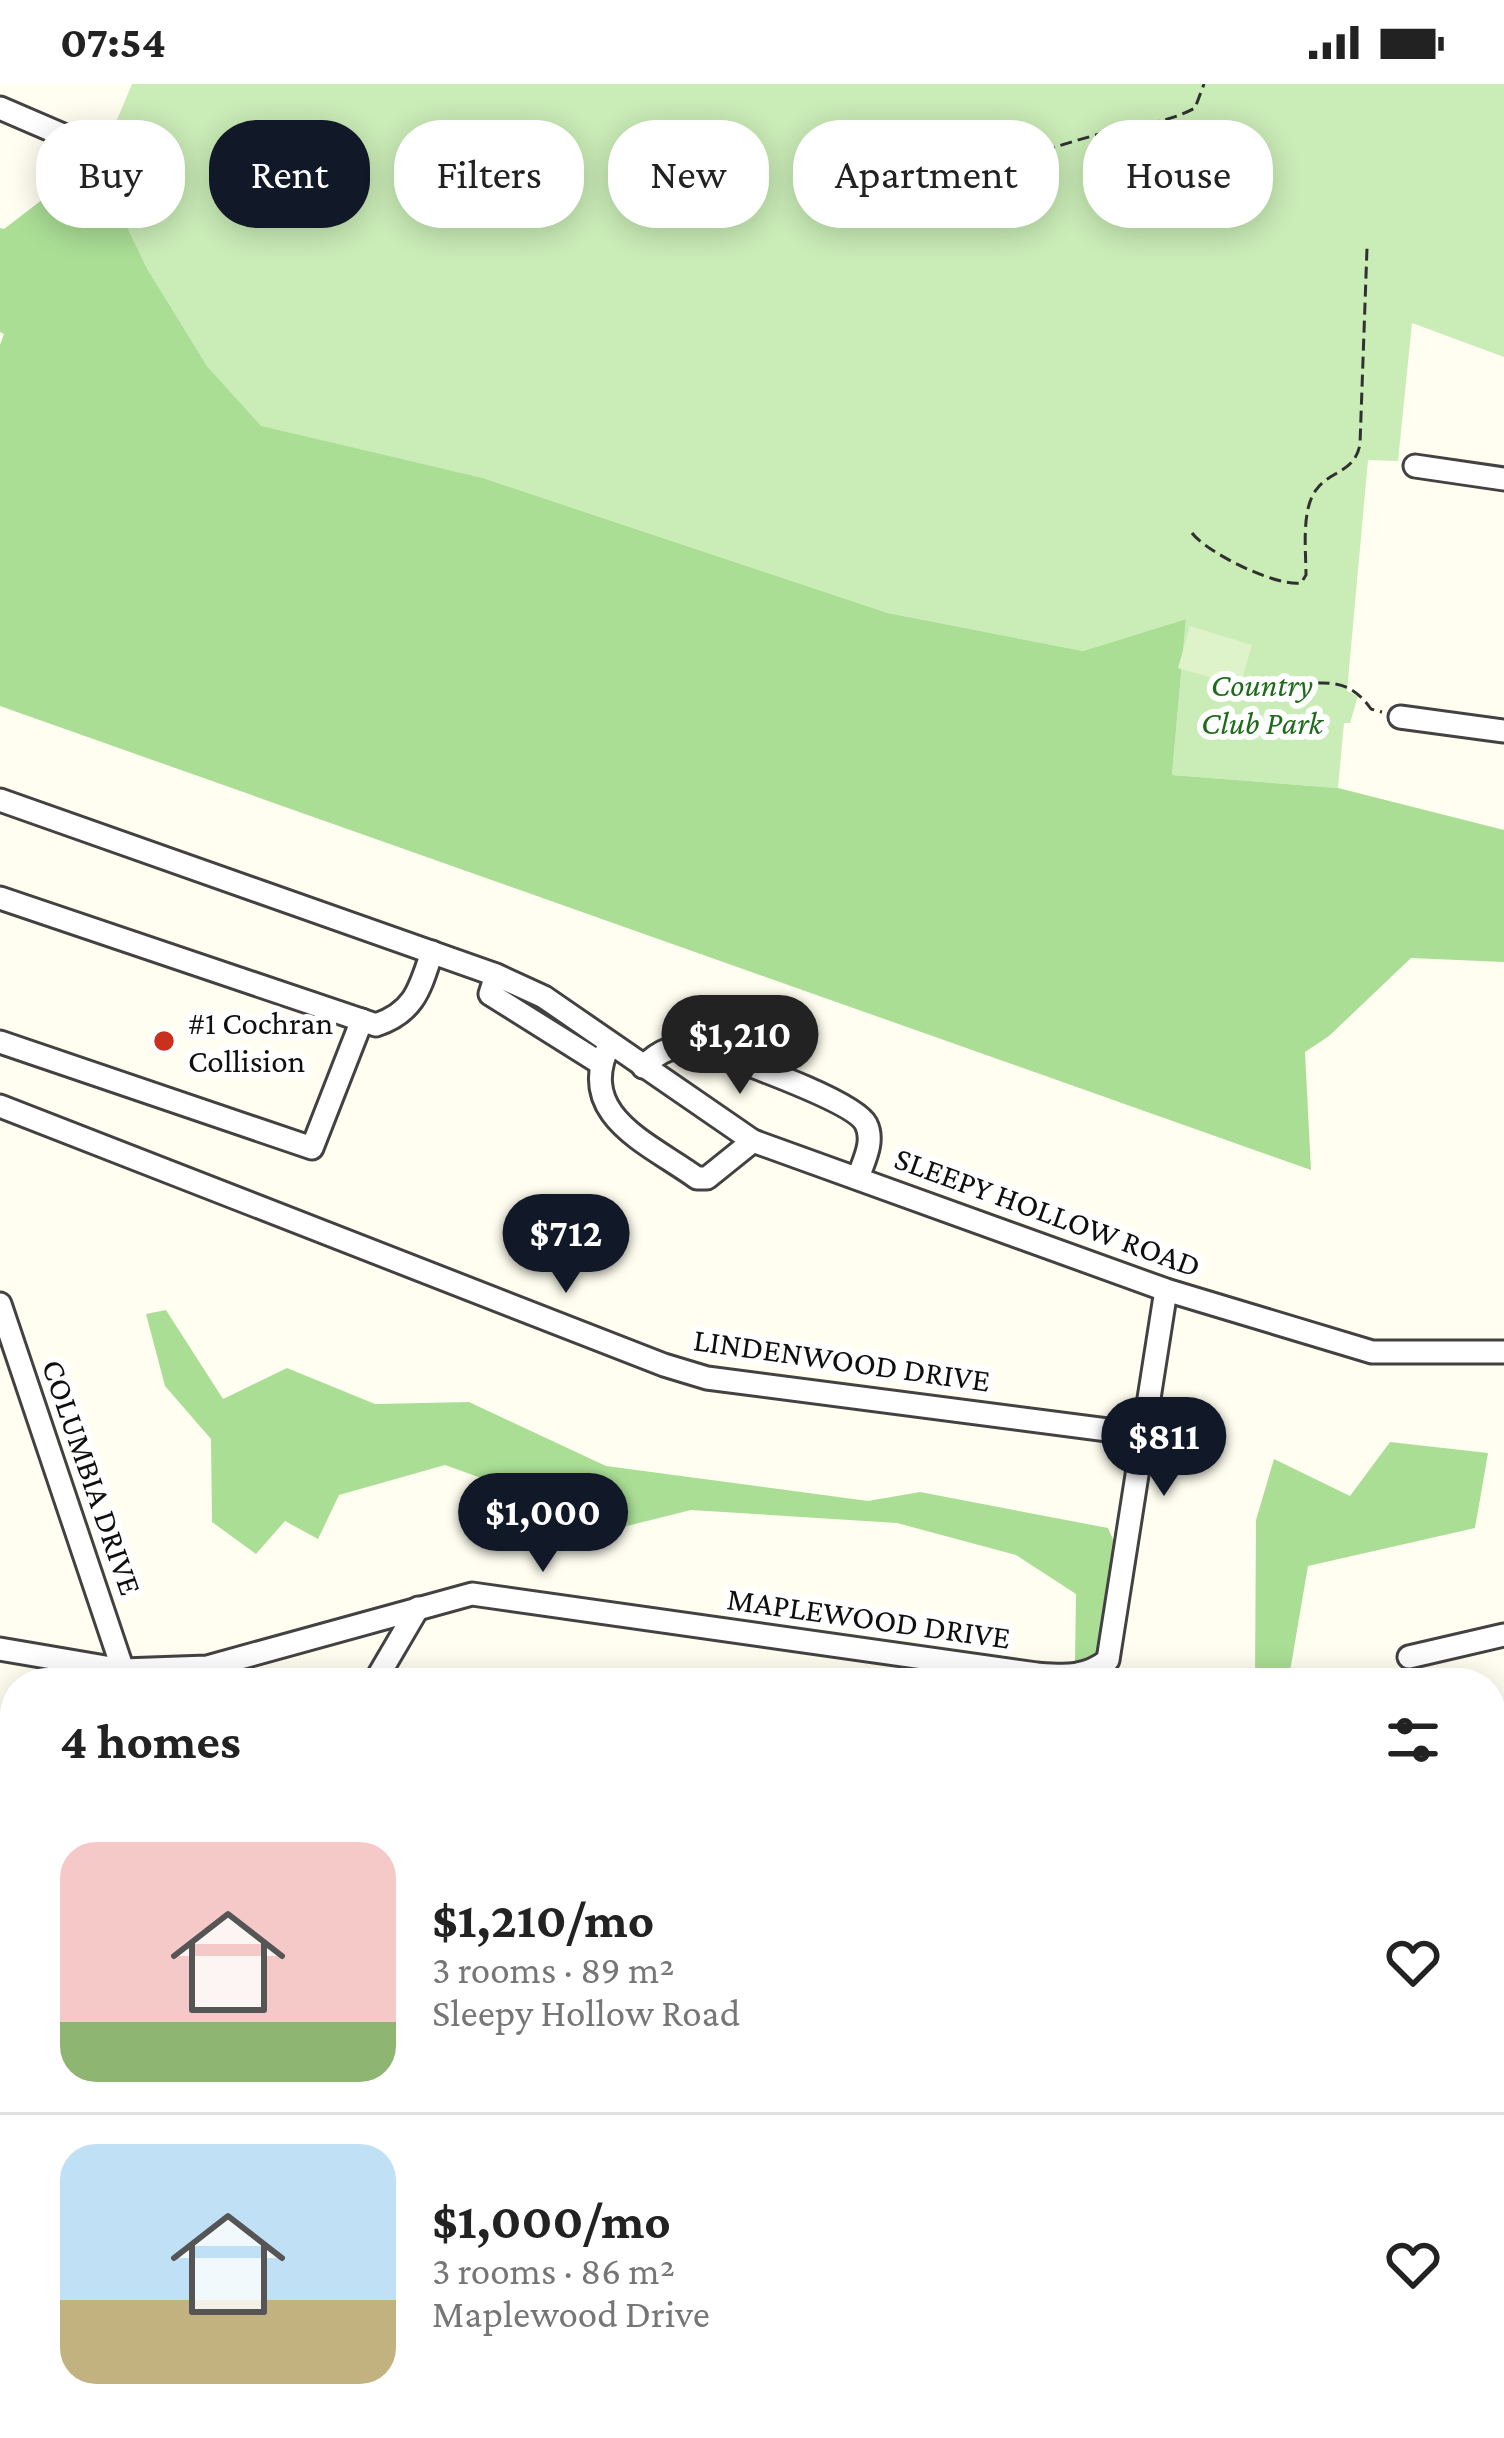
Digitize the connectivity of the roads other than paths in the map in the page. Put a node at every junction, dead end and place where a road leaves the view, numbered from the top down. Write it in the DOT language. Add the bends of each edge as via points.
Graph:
graph roads {
  1 [pos="0,108"];
  2 [pos="36,123"];
  3 [pos="1415,466"];
  4 [pos="1504,478"];
  5 [pos="1400,717"];
  6 [pos="1504,730"];
  7 [pos="0,800"];
  8 [pos="0,898"];
  9 [pos="432,952"];
  10 [pos="362,1020"];
  11 [pos="0,1042"];
  12 [pos="605,1053"];
  13 [pos="643,1066"];
  14 [pos="0,1106"];
  15 [pos="753,1141"];
  16 [pos="858,1178"];
  17 [pos="1166,1290"];
  18 [pos="0,1304"];
  19 [pos="1504,1352"];
  20 [pos="1146,1435"];
  21 [pos="418,1608"];
  22 [pos="1504,1635"];
  23 [pos="0,1649"];
  24 [pos="1409,1657"];
  25 [pos="111,1668"];
  26 [pos="122,1668"];
  27 [pos="179,1668"];
  28 [pos="383,1668"];
  29 [pos="995,1668"];
  30 [pos="1099,1668"];
  1 -- 2 [label="street"];
  3 -- 4 [label="street"];
  5 -- 6 [label="street"];
  7 -- 9 [label="street, SLEEPY HOLLOW ROAD"];
  8 -- 10 [label="street"];
  9 -- 10 [label="street" via="416,1001 399,1018"];
  9 -- 12 [label="street, SLEEPY HOLLOW ROAD" via="544,997"];
  10 -- 11 [label="street" via="312,1148"];
  12 -- 13 [label="street, SLEEPY HOLLOW ROAD"];
  12 -- 15 [label="street" via="603,1105 697,1178"];
  13 -- 15 [label="street, SLEEPY HOLLOW ROAD"];
  13 -- 16 [label="street" via="674,1046 698,1046 843,1104 866,1121 871,1140"];
  14 -- 20 [label="street, LINDENWOOD DRIVE" via="707,1378"];
  15 -- 16 [label="street, SLEEPY HOLLOW ROAD"];
  16 -- 17 [label="street, SLEEPY HOLLOW ROAD"];
  17 -- 19 [label="street, SLEEPY HOLLOW ROAD" via="1372,1352"];
  17 -- 20 [label="street"];
  18 -- 26 [label="street, COLUMBIA DRIVE"];
  20 -- 30 [label="street, MAPLEWOOD DRIVE" via="1108,1660"];
  21 -- 27 [label="street, MAPLEWOOD DRIVE"];
  21 -- 28 [label="street"];
  21 -- 29 [label="street, MAPLEWOOD DRIVE" via="472,1594"];
  22 -- 24 [label="street"];
  23 -- 25 [label="street, MAPLEWOOD DRIVE"];
}
